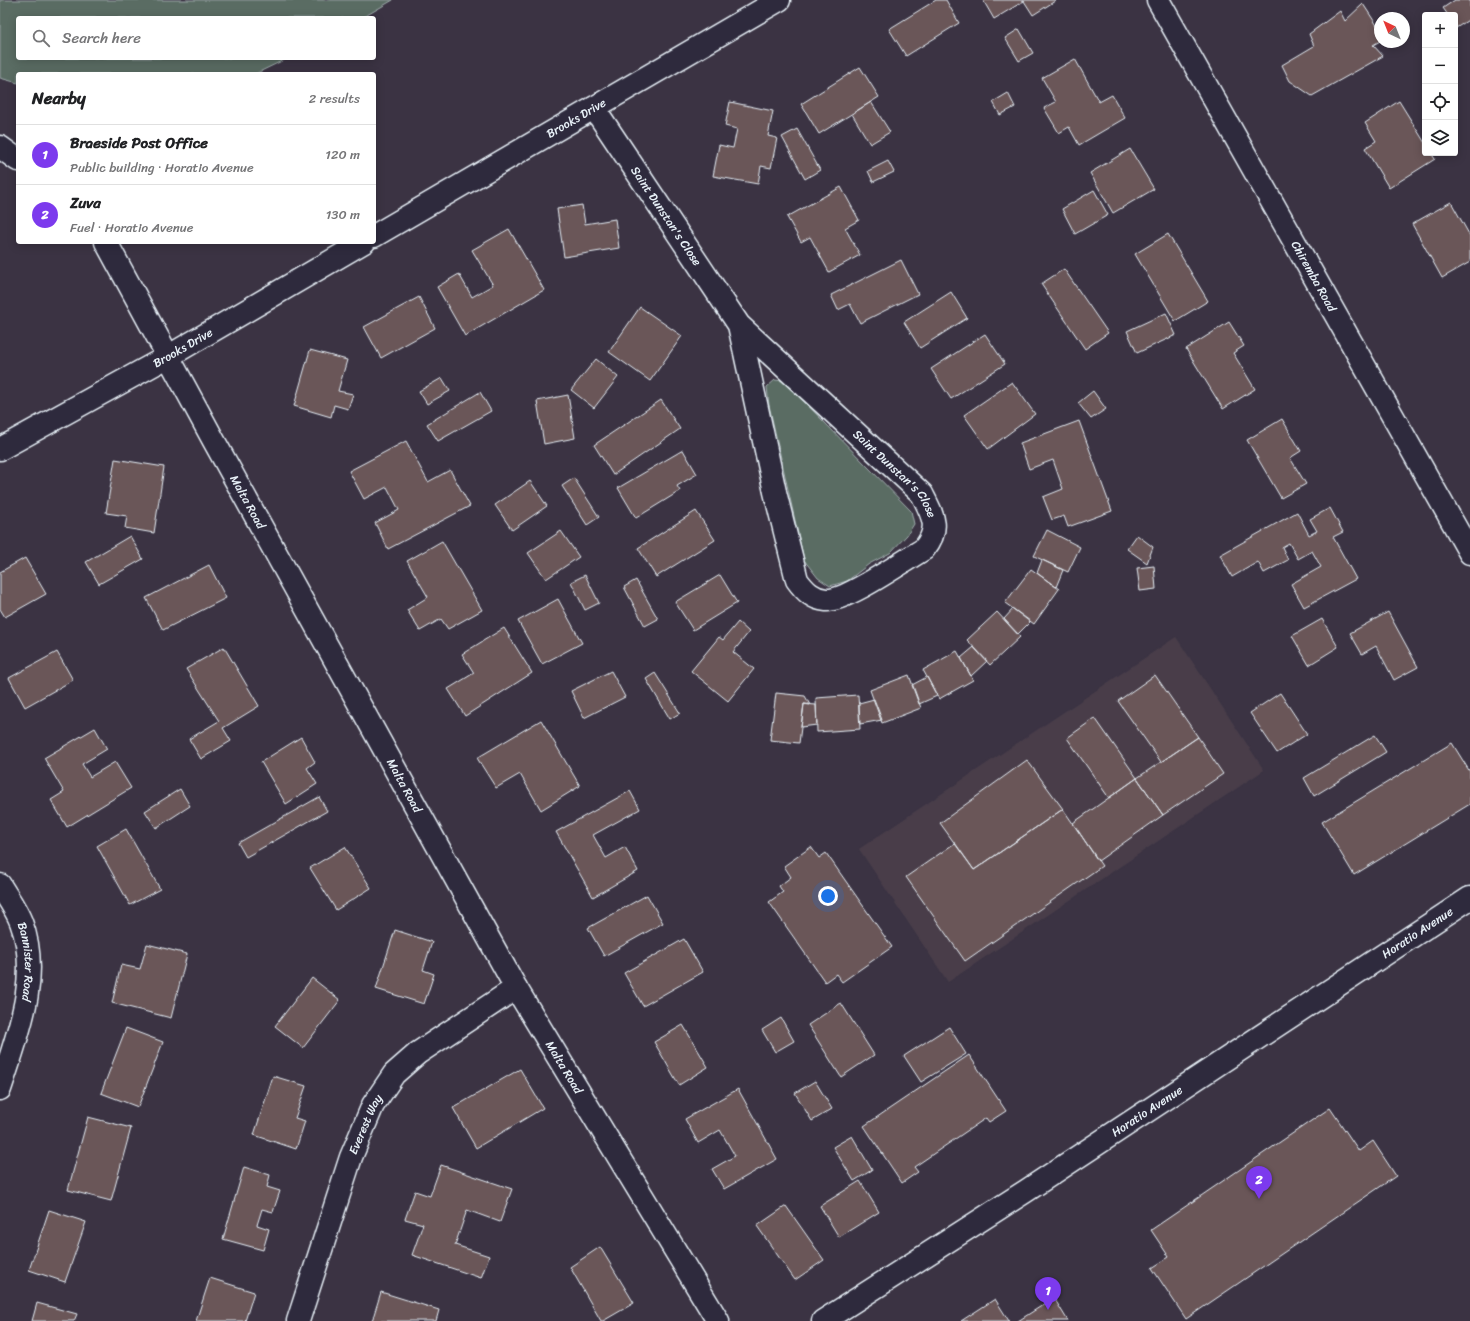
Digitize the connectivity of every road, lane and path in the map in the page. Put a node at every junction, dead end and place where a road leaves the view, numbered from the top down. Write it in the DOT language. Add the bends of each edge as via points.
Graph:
graph roads {
  1 [pos="779,0"];
  2 [pos="1158,0"];
  3 [pos="594,108"];
  4 [pos="0,146"];
  5 [pos="16,158"];
  6 [pos="376,235"];
  7 [pos="107,244"];
  8 [pos="361,244"];
  9 [pos="739,325"];
  10 [pos="169,356"];
  11 [pos="0,449"];
  12 [pos="1470,553"];
  13 [pos="0,884"];
  14 [pos="1470,898"];
  15 [pos="516,988"];
  16 [pos="0,1089"];
  17 [pos="298,1321"];
  18 [pos="718,1321"];
  19 [pos="823,1321"];
  1 -- 3 [label="street, Brooks Drive"];
  2 -- 12 [label="street, Chiremba Road"];
  3 -- 6 [label="street, Brooks Drive"];
  3 -- 9 [label="street, Saint Dunstan's Close"];
  4 -- 5 [label="street"];
  7 -- 10 [label="street, Malta Road"];
  8 -- 10 [label="street, Brooks Drive"];
  9 -- 9 [label="street, Saint Dunstan's Close" via="922,494 932,514 933,538 924,548 843,597 828,600 815,597 804,591 797,580"];
  10 -- 11 [label="street, Brooks Drive"];
  10 -- 15 [label="street, Malta Road"];
  13 -- 16 [label="street, Bannister Road" via="21,922 30,955 27,994"];
  14 -- 19 [label="street, Horatio Avenue" via="1026,1192"];
  15 -- 17 [label="street, Everest Way" via="418,1053 394,1074 373,1105 351,1157"];
  15 -- 18 [label="street, Malta Road"];
}
